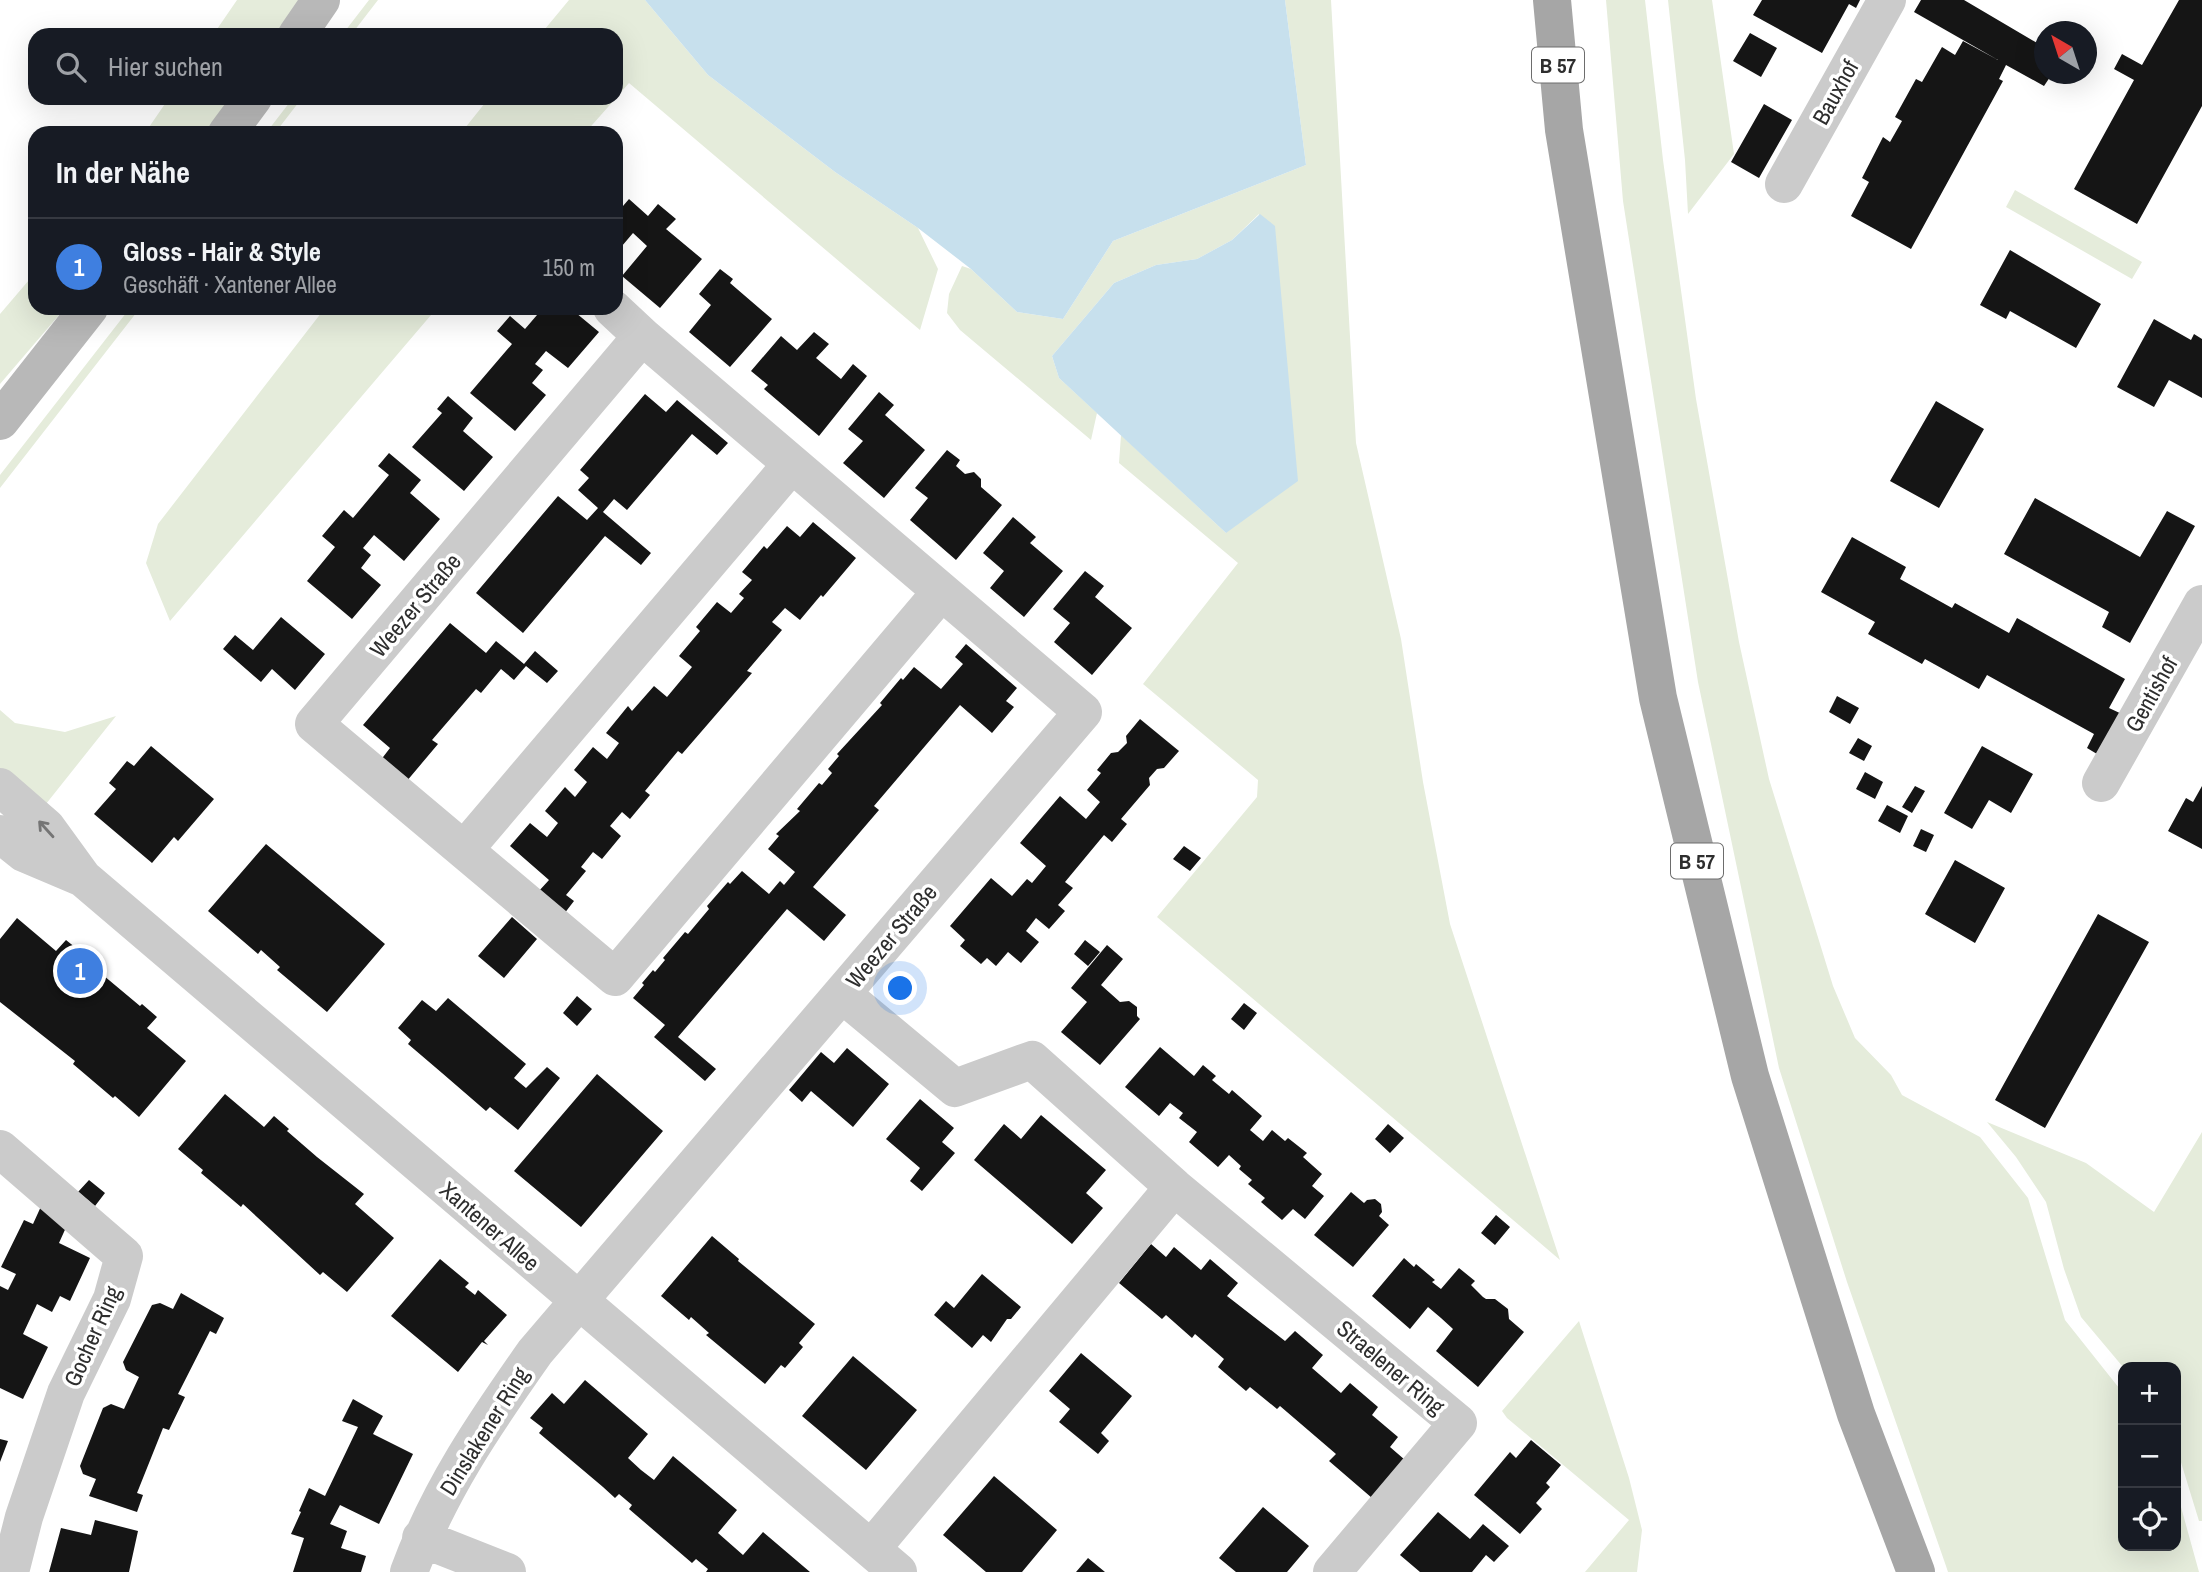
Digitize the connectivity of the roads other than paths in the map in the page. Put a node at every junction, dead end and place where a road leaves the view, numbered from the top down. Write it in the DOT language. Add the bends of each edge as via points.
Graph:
graph roads {
  1 [pos="321,0"];
  2 [pos="1552,0"];
  3 [pos="1887,0"];
  4 [pos="301,28"];
  5 [pos="248,105"];
  6 [pos="233,126"];
  7 [pos="1783,184"];
  8 [pos="83,315"];
  9 [pos="620,315"];
  10 [pos="642,336"];
  11 [pos="0,421"];
  12 [pos="791,465"];
  13 [pos="941,592"];
  14 [pos="2202,604"];
  15 [pos="2101,783"];
  16 [pos="0,787"];
  17 [pos="0,834"];
  18 [pos="464,850"];
  19 [pos="83,878"];
  20 [pos="842,994"];
  21 [pos="0,1149"];
  22 [pos="1174,1187"];
  23 [pos="579,1301"];
  24 [pos="415,1555"];
  25 [pos="885,1560"];
  26 [pos="10,1572"];
  27 [pos="506,1572"];
  28 [pos="1332,1572"];
  29 [pos="1916,1572"];
  1 -- 4 [label="main road"];
  2 -- 29 [label="main road, B 57" via="1564,130 1658,698 1750,1076 1856,1414"];
  3 -- 7 [label="street, Bauxhof"];
  5 -- 6 [label="main road"];
  8 -- 11 [label="main road"];
  9 -- 10 [label="street, Weezer Straße"];
  10 -- 12 [label="street, Weezer Straße"];
  10 -- 18 [label="street, Weezer Straße" via="314,724"];
  12 -- 13 [label="street, Weezer Straße"];
  12 -- 18 [label="street"];
  13 -- 18 [label="street, Weezer Straße" via="615,977"];
  13 -- 20 [label="street, Weezer Straße" via="1083,712"];
  14 -- 15 [label="street, Gentishof"];
  19 -- 16 [label="street, Xantener Allee, one-way" via="46,827"];
  17 -- 19 [label="street, Xantener Allee" via="24,853"];
  19 -- 23 [label="street, Xantener Allee"];
  20 -- 22 [label="street, Straelener Ring" via="955,1088 1032,1060"];
  20 -- 23 [label="street, Weezer Straße"];
  21 -- 26 [label="street, Gocher Ring" via="124,1256 112,1299 66,1393"];
  22 -- 25 [label="street"];
  22 -- 28 [label="street, Straelener Ring" via="1458,1423"];
  23 -- 24 [label="street, Dinslakener Ring" via="490,1415 453,1474"];
  23 -- 25 [label="street, Xantener Allee"];
  24 -- 27 [label="street"];
}
